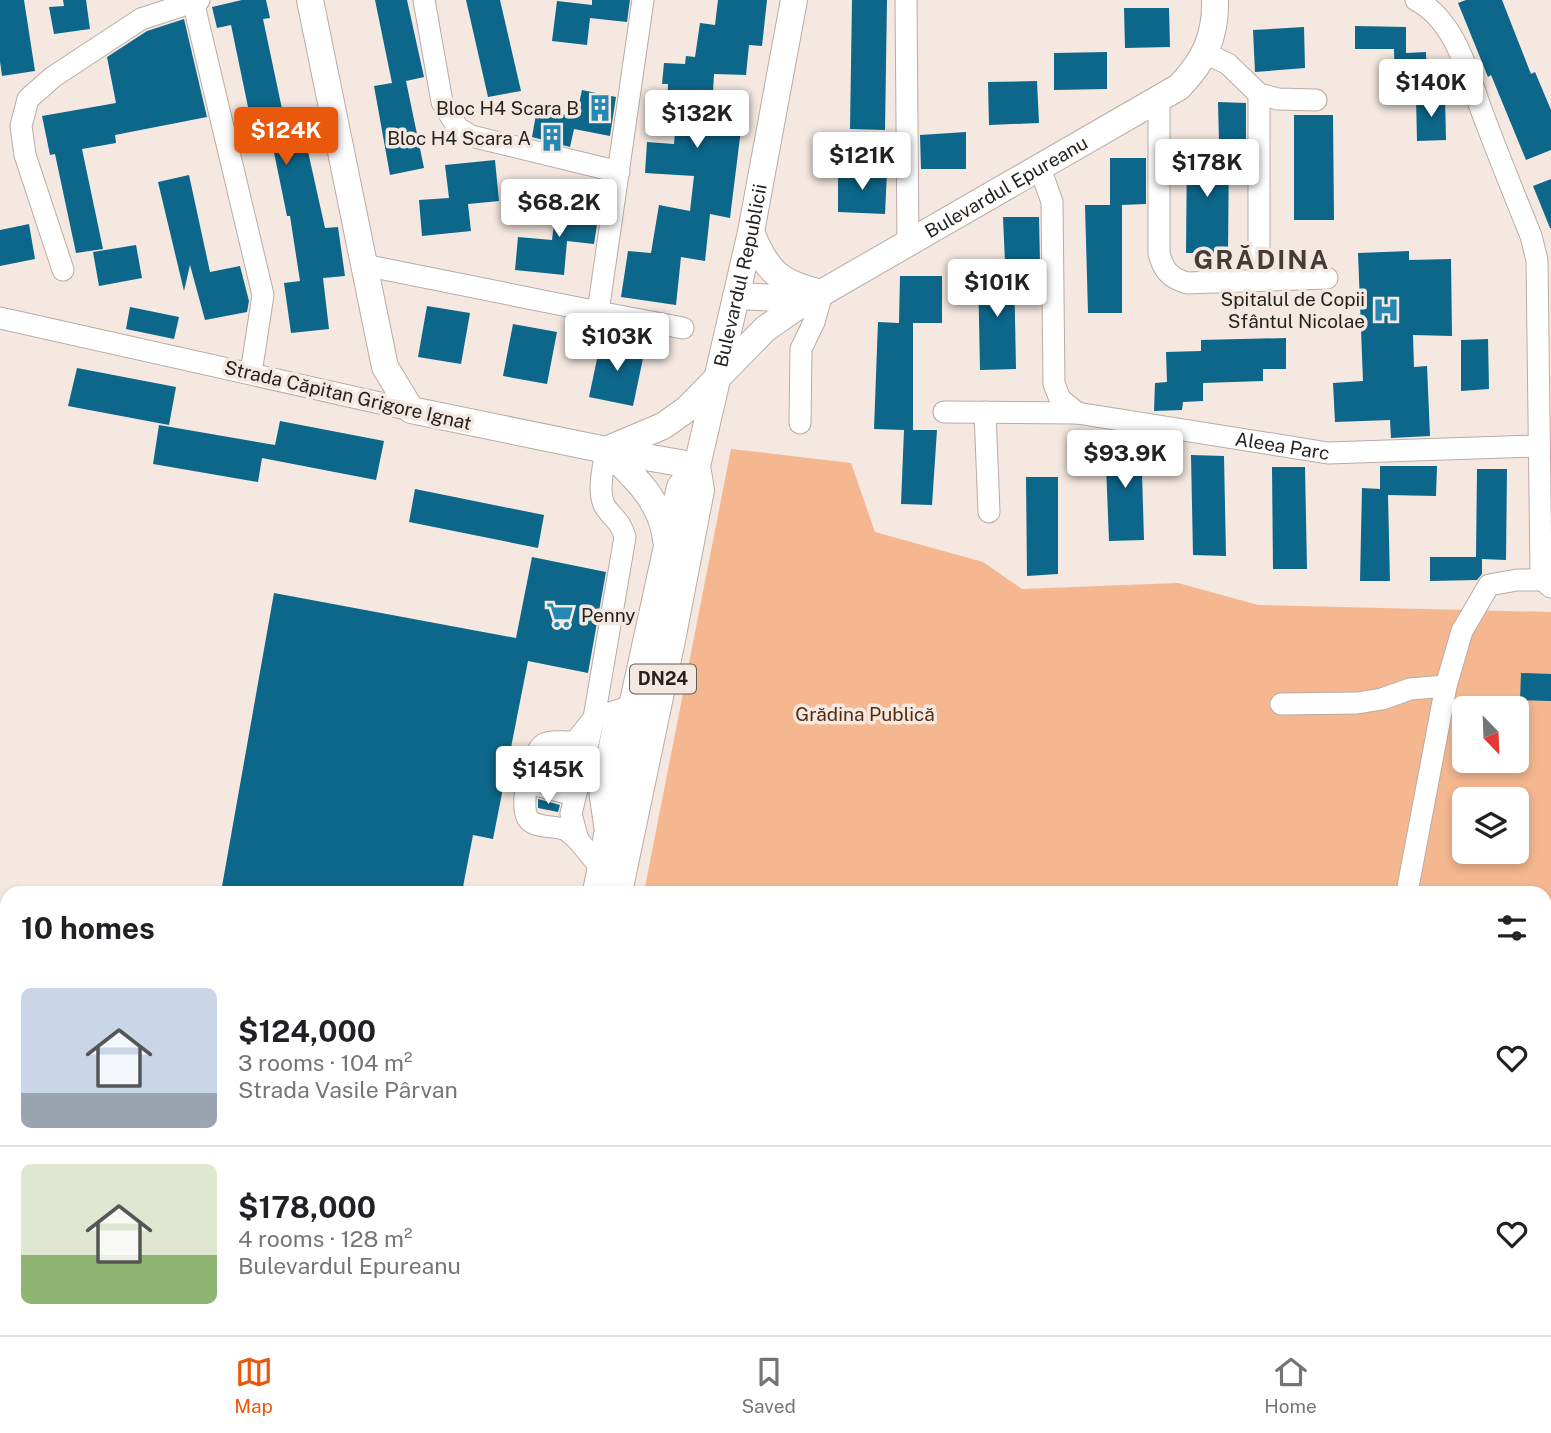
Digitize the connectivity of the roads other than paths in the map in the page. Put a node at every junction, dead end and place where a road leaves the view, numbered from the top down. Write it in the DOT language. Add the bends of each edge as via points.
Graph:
graph roads {
  1 [pos="310,0"];
  2 [pos="424,0"];
  3 [pos="643,0"];
  4 [pos="794,0"];
  5 [pos="906,0"];
  6 [pos="1215,0"];
  7 [pos="1416,0"];
  8 [pos="189,1"];
  9 [pos="1205,53"];
  10 [pos="1259,94"];
  11 [pos="1159,100"];
  12 [pos="1316,100"];
  13 [pos="1040,168"];
  14 [pos="620,172"];
  15 [pos="751,232"];
  16 [pos="908,244"];
  17 [pos="364,265"];
  18 [pos="63,270"];
  19 [pos="1327,278"];
  20 [pos="1259,279"];
  21 [pos="822,293"];
  22 [pos="736,296"];
  23 [pos="598,312"];
  24 [pos="0,318"];
  25 [pos="683,328"];
  26 [pos="251,373"];
  27 [pos="716,381"];
  28 [pos="411,410"];
  29 [pos="944,412"];
  30 [pos="985,412"];
  31 [pos="1077,413"];
  32 [pos="800,423"];
  33 [pos="1537,446"];
  34 [pos="606,450"];
  35 [pos="697,466"];
  36 [pos="989,512"];
  37 [pos="667,549"];
  38 [pos="1547,584"];
  39 [pos="1446,685"];
  40 [pos="1281,704"];
  41 [pos="632,706"];
  42 [pos="594,718"];
  43 [pos="563,742"];
  44 [pos="528,783"];
  45 [pos="552,789"];
  46 [pos="575,795"];
  47 [pos="578,840"];
  48 [pos="598,880"];
  49 [pos="620,886"];
  50 [pos="1408,886"];
  1 -- 17 [label="main road"];
  2 -- 14 [label="street" via="442,102 458,128 471,136"];
  3 -- 14 [label="street"];
  4 -- 15 [label="main road, Bulevardul Republicii / DN24"];
  5 -- 16 [label="street"];
  6 -- 9 [label="main road, Bulevardul Epureanu"];
  7 -- 33 [label="street" via="1438,17 1464,65 1531,236 1537,260"];
  8 -- 18 [label="street" via="131,25 53,77 29,99 21,126 25,155"];
  8 -- 26 [label="street" via="263,295"];
  9 -- 10 [label="street" via="1228,64"];
  9 -- 11 [label="main road, Bulevardul Epureanu" via="1179,87"];
  10 -- 12 [label="street"];
  10 -- 20 [label="street"];
  11 -- 13 [label="main road, Bulevardul Epureanu"];
  11 -- 20 [label="street" via="1159,253 1165,270 1187,283"];
  13 -- 16 [label="main road, Bulevardul Epureanu"];
  13 -- 31 [label="street" via="1052,202 1054,384 1060,399"];
  14 -- 23 [label="street"];
  15 -- 21 [label="main road" via="762,259 779,276 799,288"];
  15 -- 22 [label="main road, Bulevardul Republicii / DN24"];
  16 -- 21 [label="main road, Bulevardul Epureanu"];
  17 -- 23 [label="street"];
  17 -- 28 [label="main road" via="385,367"];
  19 -- 20 [label="street"];
  21 -- 22 [label="main road, Bulevardul Epureanu" via="780,299"];
  21 -- 27 [label="main road" via="765,330"];
  21 -- 32 [label="street" via="801,349"];
  22 -- 27 [label="main road, Bulevardul Republicii / DN24"];
  23 -- 25 [label="street"];
  24 -- 26 [label="street, Strada Căpitan Grigore Ignat"];
  26 -- 28 [label="street, Strada Căpitan Grigore Ignat"];
  27 -- 34 [label="main road" via="663,426"];
  27 -- 35 [label="main road, Bulevardul Republicii / DN24"];
  28 -- 34 [label="main road, Strada Căpitan Grigore Ignat"];
  29 -- 30 [label="street, Aleea Parc"];
  30 -- 31 [label="street, Aleea Parc"];
  30 -- 36 [label="street"];
  31 -- 33 [label="street, Aleea Parc" via="1328,453"];
  33 -- 38 [label="street"];
  34 -- 35 [label="main road, Strada Căpitan Grigore Ignat"];
  34 -- 37 [label="main road" via="652,500 664,522"];
  34 -- 42 [label="street" via="601,496 621,523 625,537"];
  35 -- 37 [label="main road, Bulevardul Republicii / DN24" via="680,487"];
  35 -- 49 [label="main road, Bulevardul Republicii / DN24" via="701,490"];
  37 -- 41 [label="main road, Bulevardul Republicii / DN24"];
  38 -- 39 [label="street" via="1517,580 1489,585 1462,631"];
  39 -- 40 [label="street" via="1357,703"];
  39 -- 50 [label="street"];
  41 -- 42 [label="street"];
  41 -- 48 [label="main road, Bulevardul Republicii / DN24"];
  42 -- 43 [label="street" via="576,741"];
  42 -- 46 [label="street"];
  43 -- 44 [label="street" via="546,743 539,749"];
  43 -- 45 [label="street"];
  44 -- 45 [label="street"];
  44 -- 47 [label="street" via="524,807 529,820 566,830"];
  45 -- 46 [label="street"];
  46 -- 47 [label="street" via="571,814"];
  47 -- 48 [label="street"];
}
